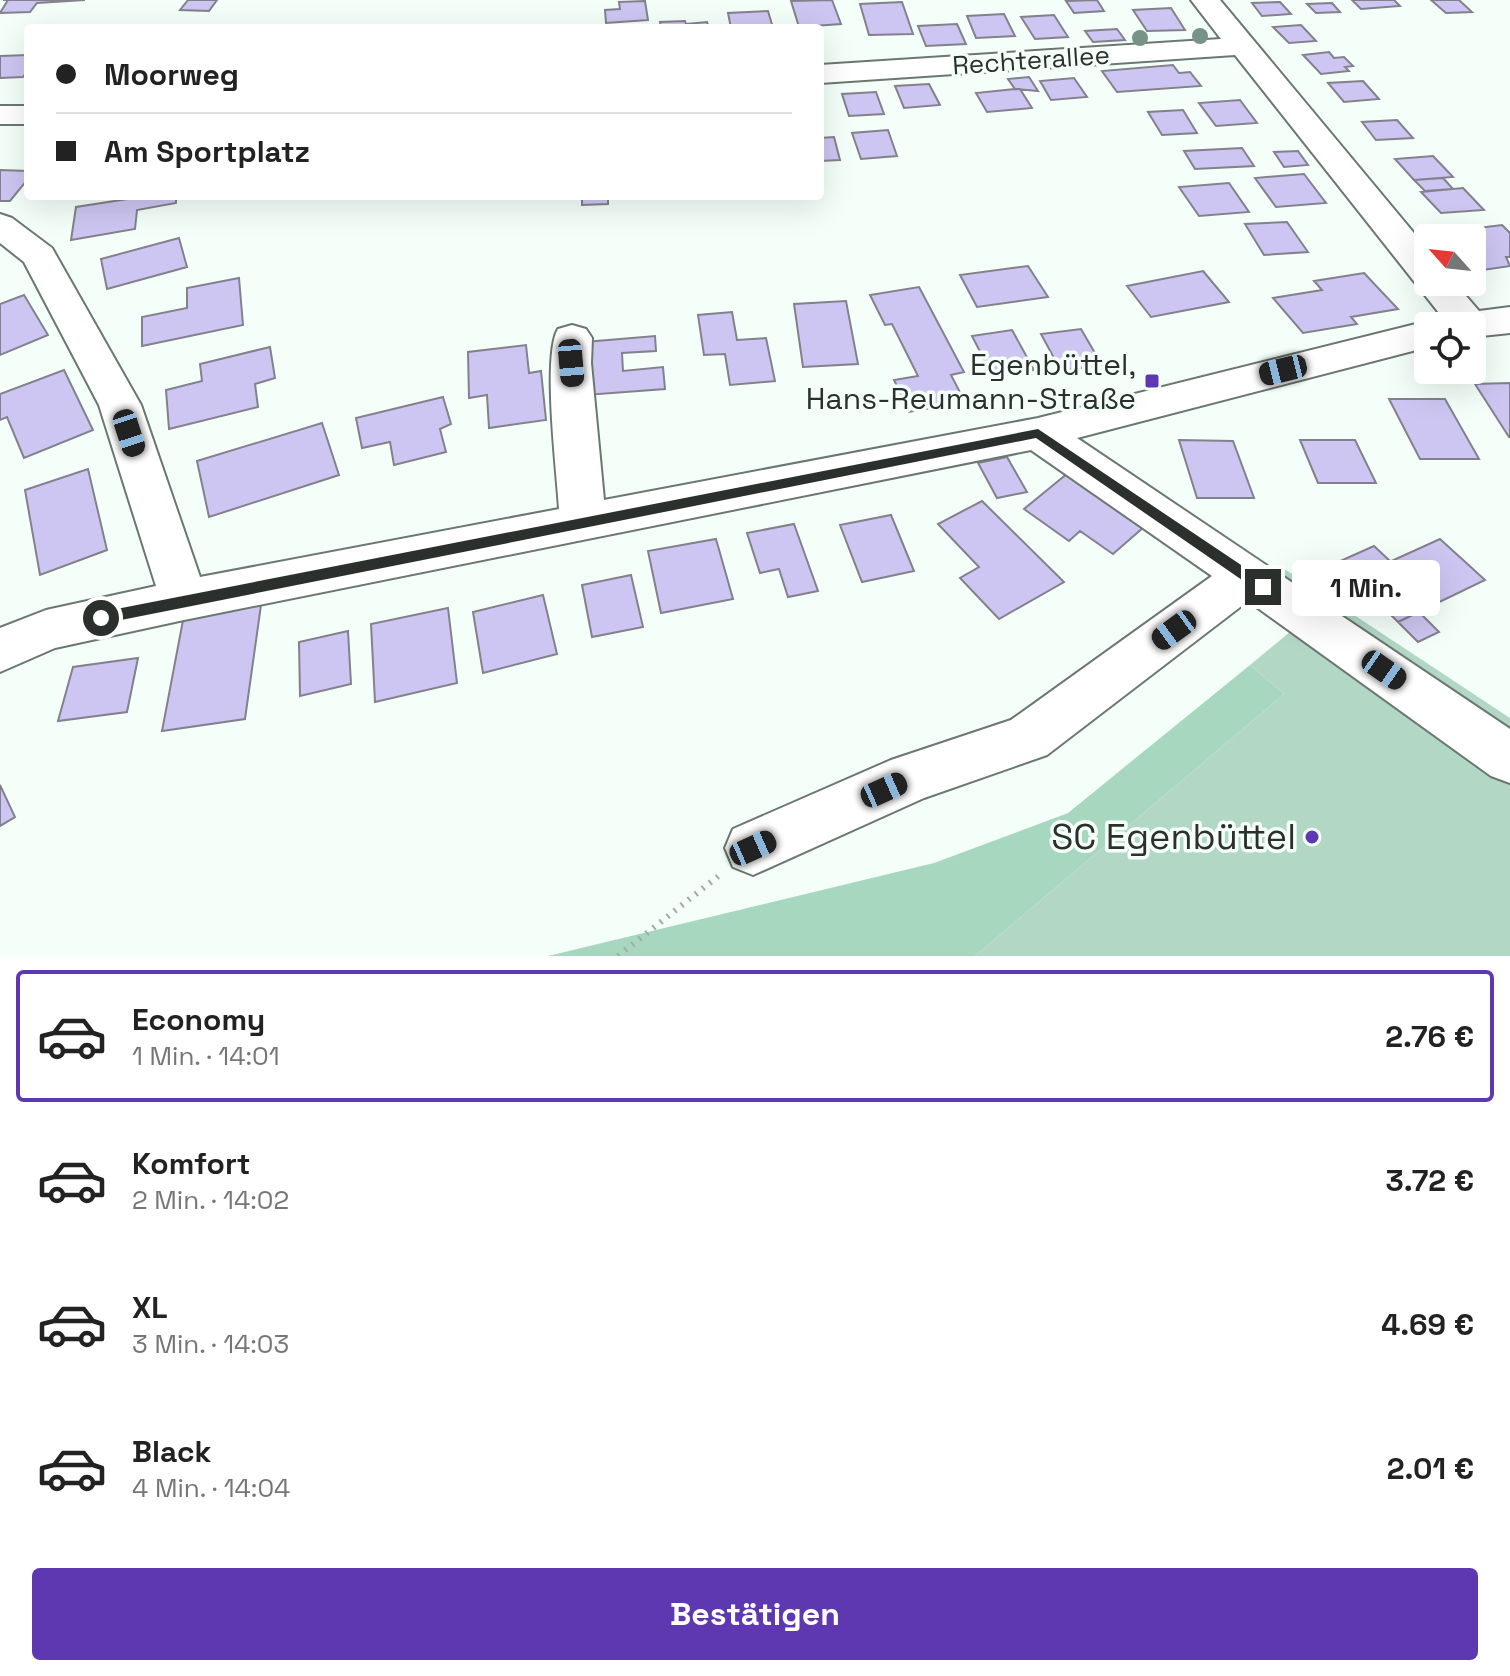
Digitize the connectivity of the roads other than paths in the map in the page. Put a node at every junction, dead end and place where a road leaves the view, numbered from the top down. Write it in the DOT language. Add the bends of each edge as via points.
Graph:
graph roads {
  1 [pos="1205,0"];
  2 [pos="1242,46"];
  3 [pos="824,74"];
  4 [pos="0,115"];
  5 [pos="24,115"];
  6 [pos="0,225"];
  7 [pos="1414,257"];
  8 [pos="1510,320"];
  9 [pos="1486,323"];
  10 [pos="1414,337"];
  11 [pos="572,338"];
  12 [pos="1038,433"];
  13 [pos="583,522"];
  14 [pos="1255,581"];
  15 [pos="184,600"];
  16 [pos="0,651"];
  17 [pos="1510,759"];
  18 [pos="753,848"];
  1 -- 2 [label="street"];
  2 -- 3 [label="street, Rechterallee"];
  2 -- 7 [label="street"];
  4 -- 5 [label="street"];
  6 -- 15 [label="street" via="39,256 120,405"];
  8 -- 9 [label="street"];
  10 -- 12 [label="street"];
  11 -- 13 [label="street"];
  12 -- 13 [label="street"];
  12 -- 14 [label="street"];
  13 -- 15 [label="street"];
  14 -- 17 [label="street"];
  14 -- 18 [label="street" via="1028,738 910,778"];
  15 -- 16 [label="street" via="46,630"];
}
